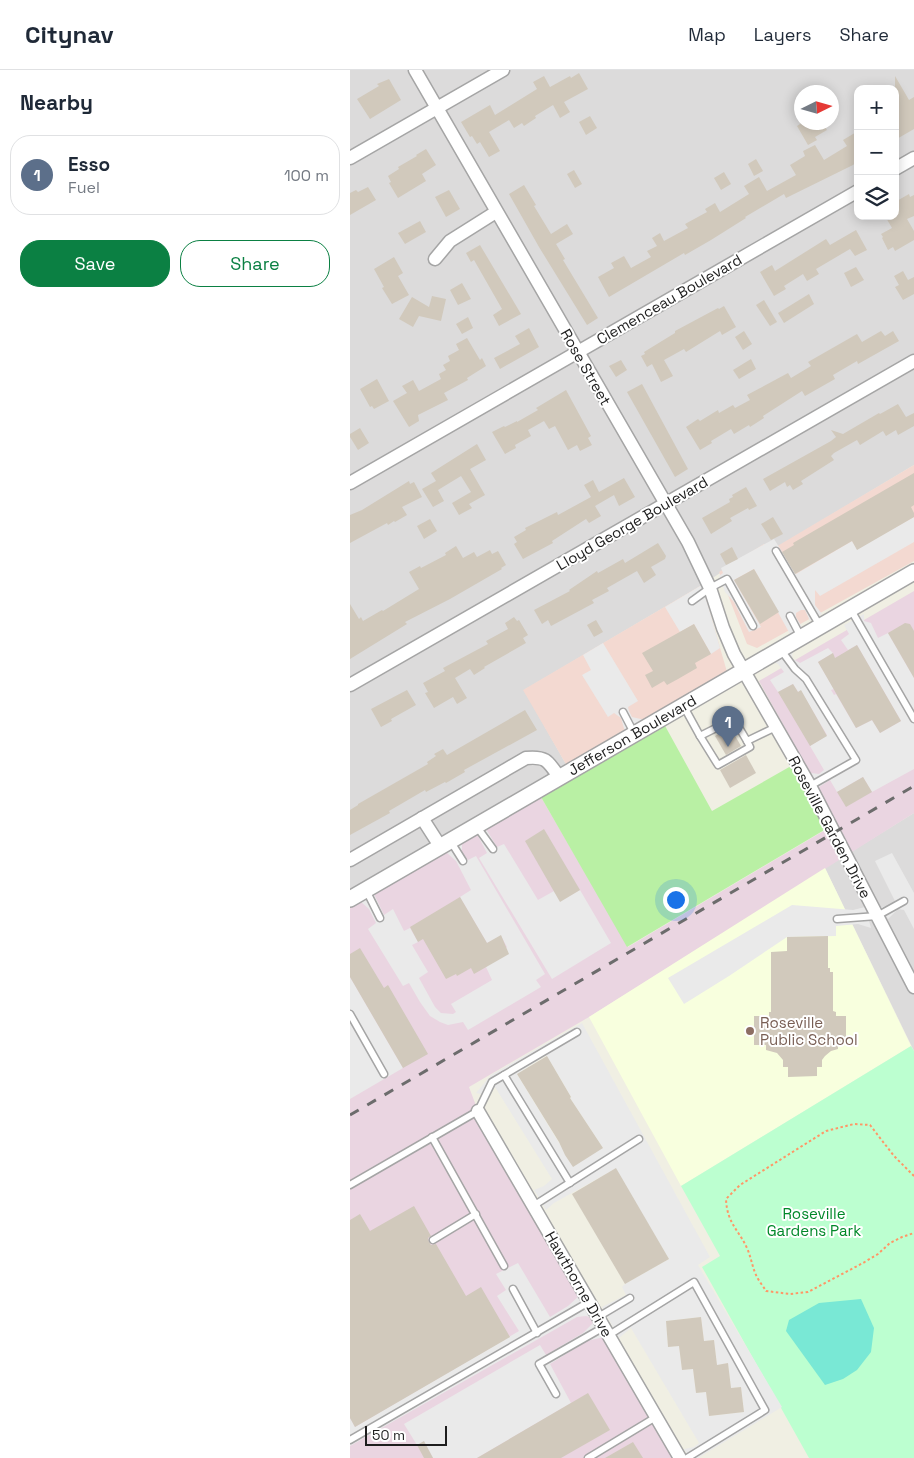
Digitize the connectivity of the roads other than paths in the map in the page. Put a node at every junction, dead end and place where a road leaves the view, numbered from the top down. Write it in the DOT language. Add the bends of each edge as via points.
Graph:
graph roads {
  1 [pos="415,70"];
  2 [pos="503,70"];
  3 [pos="437,108"];
  4 [pos="350,158"];
  5 [pos="914,158"];
  6 [pos="899,167"];
  7 [pos="854,193"];
  8 [pos="496,212"];
  9 [pos="436,258"];
  10 [pos="577,352"];
  11 [pos="914,361"];
  12 [pos="350,483"];
  13 [pos="665,503"];
  14 [pos="776,551"];
  15 [pos="914,572"];
  16 [pos="710,588"];
  17 [pos="692,601"];
  18 [pos="850,609"];
  19 [pos="790,616"];
  20 [pos="754,626"];
  21 [pos="820,626"];
  22 [pos="801,637"];
  23 [pos="780,649"];
  24 [pos="743,670"];
  25 [pos="350,685"];
  26 [pos="683,705"];
  27 [pos="623,712"];
  28 [pos="914,718"];
  29 [pos="776,727"];
  30 [pos="634,733"];
  31 [pos="700,736"];
  32 [pos="747,741"];
  33 [pos="559,777"];
  34 [pos="810,786"];
  35 [pos="422,818"];
  36 [pos="476,826"];
  37 [pos="445,843"];
  38 [pos="493,849"];
  39 [pos="350,860"];
  40 [pos="463,861"];
  41 [pos="365,890"];
  42 [pos="350,899"];
  43 [pos="904,902"];
  44 [pos="877,916"];
  45 [pos="380,918"];
  46 [pos="837,919"];
  47 [pos="914,987"];
  48 [pos="350,1014"];
  49 [pos="577,1032"];
  50 [pos="384,1074"];
  51 [pos="504,1074"];
  52 [pos="478,1111"];
  53 [pos="432,1137"];
  54 [pos="639,1139"];
  55 [pos="570,1183"];
  56 [pos="350,1184"];
  57 [pos="533,1206"];
  58 [pos="476,1214"];
  59 [pos="433,1240"];
  60 [pos="504,1266"];
  61 [pos="513,1289"];
  62 [pos="630,1298"];
  63 [pos="589,1302"];
  64 [pos="603,1326"];
  65 [pos="537,1333"];
  66 [pos="556,1394"];
  67 [pos="656,1417"];
  68 [pos="350,1440"];
  69 [pos="588,1458"];
  70 [pos="680,1458"];
  71 [pos="687,1458"];
  1 -- 3 [label="street, Rose Street"];
  2 -- 3 [label="street"];
  3 -- 4 [label="street"];
  3 -- 8 [label="street, Rose Street"];
  5 -- 6 [label="street"];
  7 -- 10 [label="street, Clemenceau Boulevard"];
  8 -- 9 [label="street" via="450,241"];
  8 -- 10 [label="street, Rose Street"];
  10 -- 12 [label="street, Clemenceau Boulevard"];
  10 -- 13 [label="street, Rose Street"];
  11 -- 13 [label="street, Lloyd George Boulevard"];
  13 -- 16 [label="street, Rose Street"];
  13 -- 25 [label="street, Lloyd George Boulevard"];
  14 -- 21 [label="lane"];
  15 -- 18 [label="street, Jefferson Boulevard"];
  16 -- 17 [label="lane"];
  16 -- 20 [label="lane" via="727,580"];
  16 -- 24 [label="street, Rose Street" via="723,628"];
  18 -- 21 [label="street, Jefferson Boulevard"];
  18 -- 28 [label="lane"];
  19 -- 22 [label="lane"];
  21 -- 22 [label="street, Jefferson Boulevard"];
  22 -- 23 [label="street, Jefferson Boulevard"];
  23 -- 24 [label="street, Jefferson Boulevard"];
  23 -- 34 [label="lane" via="806,679 856,760"];
  24 -- 26 [label="street, Jefferson Boulevard"];
  24 -- 29 [label="street, Roseville Garden Drive"];
  26 -- 30 [label="street, Jefferson Boulevard"];
  26 -- 31 [label="lane"];
  27 -- 30 [label="lane"];
  29 -- 32 [label="lane"];
  29 -- 34 [label="street, Roseville Garden Drive"];
  30 -- 33 [label="street, Jefferson Boulevard"];
  31 -- 32 [label="lane" via="734,719"];
  31 -- 32 [label="lane" via="718,765 750,747"];
  33 -- 35 [label="street" via="549,763 538,757 526,758"];
  33 -- 36 [label="street, Jefferson Boulevard"];
  34 -- 44 [label="street, Roseville Garden Drive"];
  35 -- 37 [label="street"];
  35 -- 39 [label="street"];
  36 -- 37 [label="street, Jefferson Boulevard"];
  36 -- 38 [label="lane"];
  37 -- 40 [label="lane"];
  37 -- 41 [label="street, Jefferson Boulevard"];
  41 -- 42 [label="street, Jefferson Boulevard"];
  41 -- 45 [label="lane"];
  43 -- 44 [label="lane"];
  44 -- 46 [label="lane"];
  44 -- 47 [label="street, Roseville Garden Drive"];
  48 -- 50 [label="lane"];
  49 -- 51 [label="lane"];
  51 -- 52 [label="lane" via="492,1082"];
  51 -- 55 [label="lane"];
  52 -- 53 [label="lane"];
  52 -- 57 [label="street, Hawthorne Drive"];
  53 -- 56 [label="lane"];
  53 -- 58 [label="lane"];
  54 -- 55 [label="lane"];
  55 -- 57 [label="lane"];
  57 -- 63 [label="street, Hawthorne Drive"];
  58 -- 59 [label="lane"];
  58 -- 60 [label="lane"];
  61 -- 65 [label="lane"];
  62 -- 64 [label="lane"];
  63 -- 64 [label="street, Hawthorne Drive"];
  63 -- 65 [label="lane"];
  64 -- 66 [label="lane" via="539,1364"];
  64 -- 67 [label="street, Hawthorne Drive"];
  64 -- 71 [label="lane" via="694,1282 764,1410"];
  65 -- 68 [label="lane"];
  67 -- 69 [label="lane"];
  67 -- 70 [label="street, Hawthorne Drive"];
}
